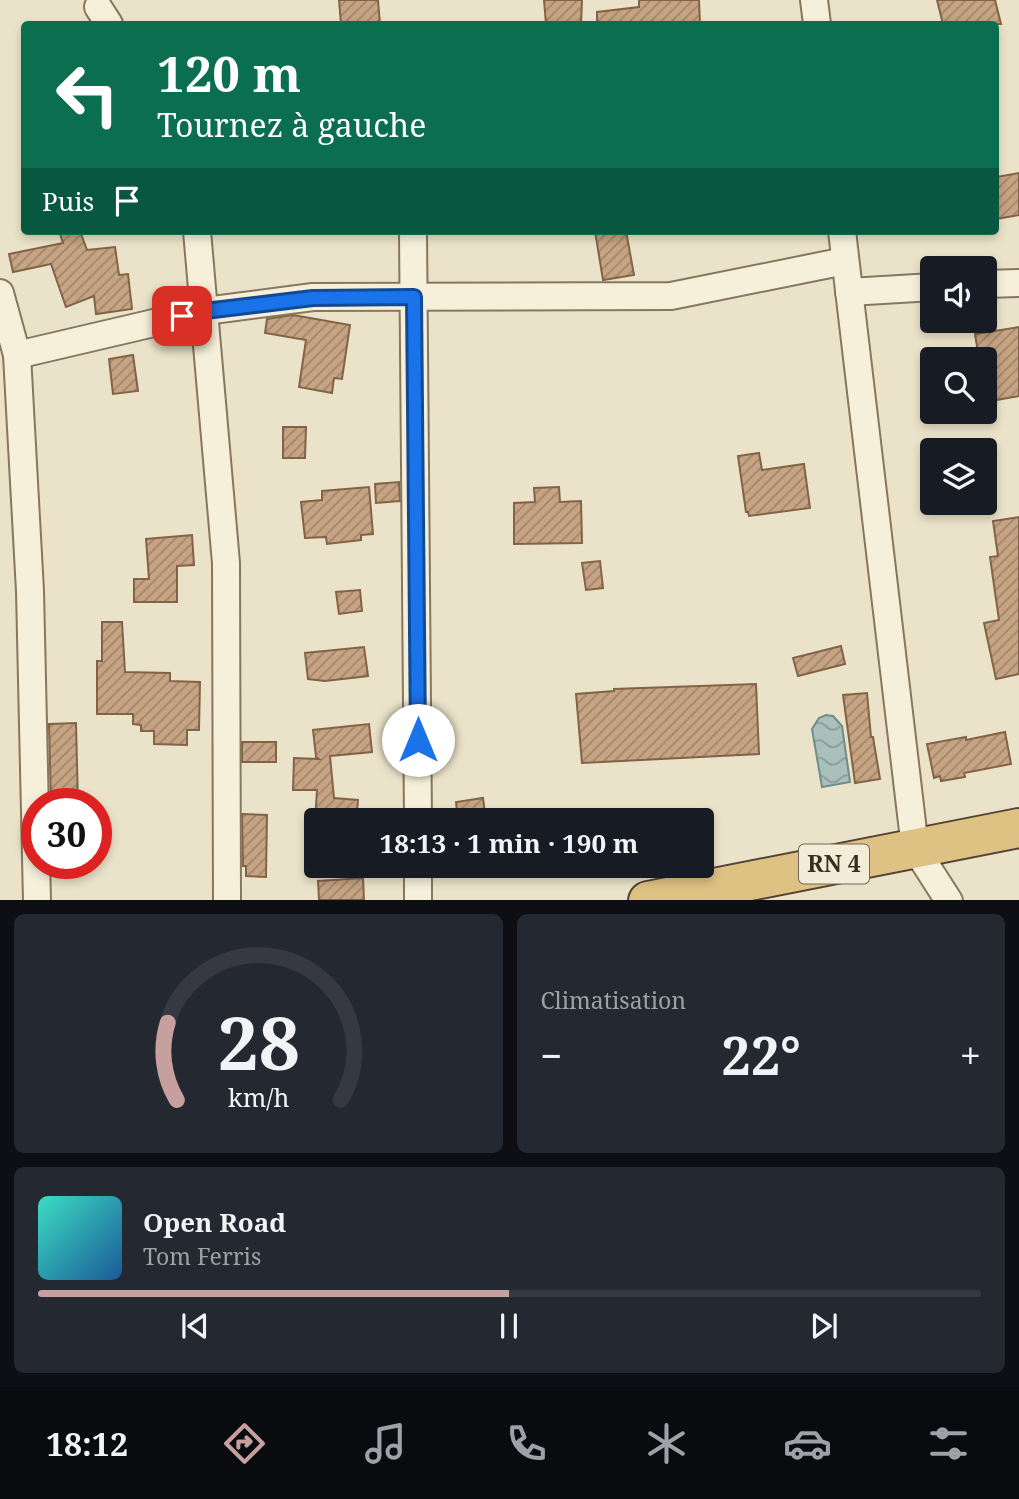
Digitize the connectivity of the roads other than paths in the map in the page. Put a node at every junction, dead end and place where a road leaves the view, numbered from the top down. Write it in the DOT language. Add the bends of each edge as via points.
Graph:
graph roads {
  1 [pos="814,0"];
  2 [pos="817,21"];
  3 [pos="197,235"];
  4 [pos="413,235"];
  5 [pos="842,235"];
  6 [pos="845,261"];
  7 [pos="1019,283"];
  8 [pos="997,284"];
  9 [pos="920,288"];
  10 [pos="849,292"];
  11 [pos="0,293"];
  12 [pos="414,297"];
  13 [pos="205,311"];
  14 [pos="17,355"];
  15 [pos="418,808"];
  16 [pos="1019,828"];
  17 [pos="915,848"];
  18 [pos="418,878"];
  19 [pos="37,900"];
  20 [pos="227,900"];
  21 [pos="418,900"];
  22 [pos="653,900"];
  23 [pos="948,900"];
  1 -- 2 [label="street"];
  3 -- 13 [label="street"];
  4 -- 12 [label="street"];
  5 -- 6 [label="street"];
  6 -- 10 [label="street"];
  6 -- 12 [label="street" via="671,296"];
  7 -- 8 [label="street"];
  9 -- 10 [label="street"];
  10 -- 17 [label="street"];
  11 -- 14 [label="street"];
  12 -- 13 [label="street" via="313,298"];
  12 -- 15 [label="street"];
  13 -- 14 [label="street"];
  13 -- 20 [label="street" via="226,563"];
  14 -- 19 [label="street" via="30,591"];
  16 -- 17 [label="highway, RN 4"];
  17 -- 22 [label="highway, RN 4"];
  17 -- 23 [label="street"];
  18 -- 21 [label="street"];
}
